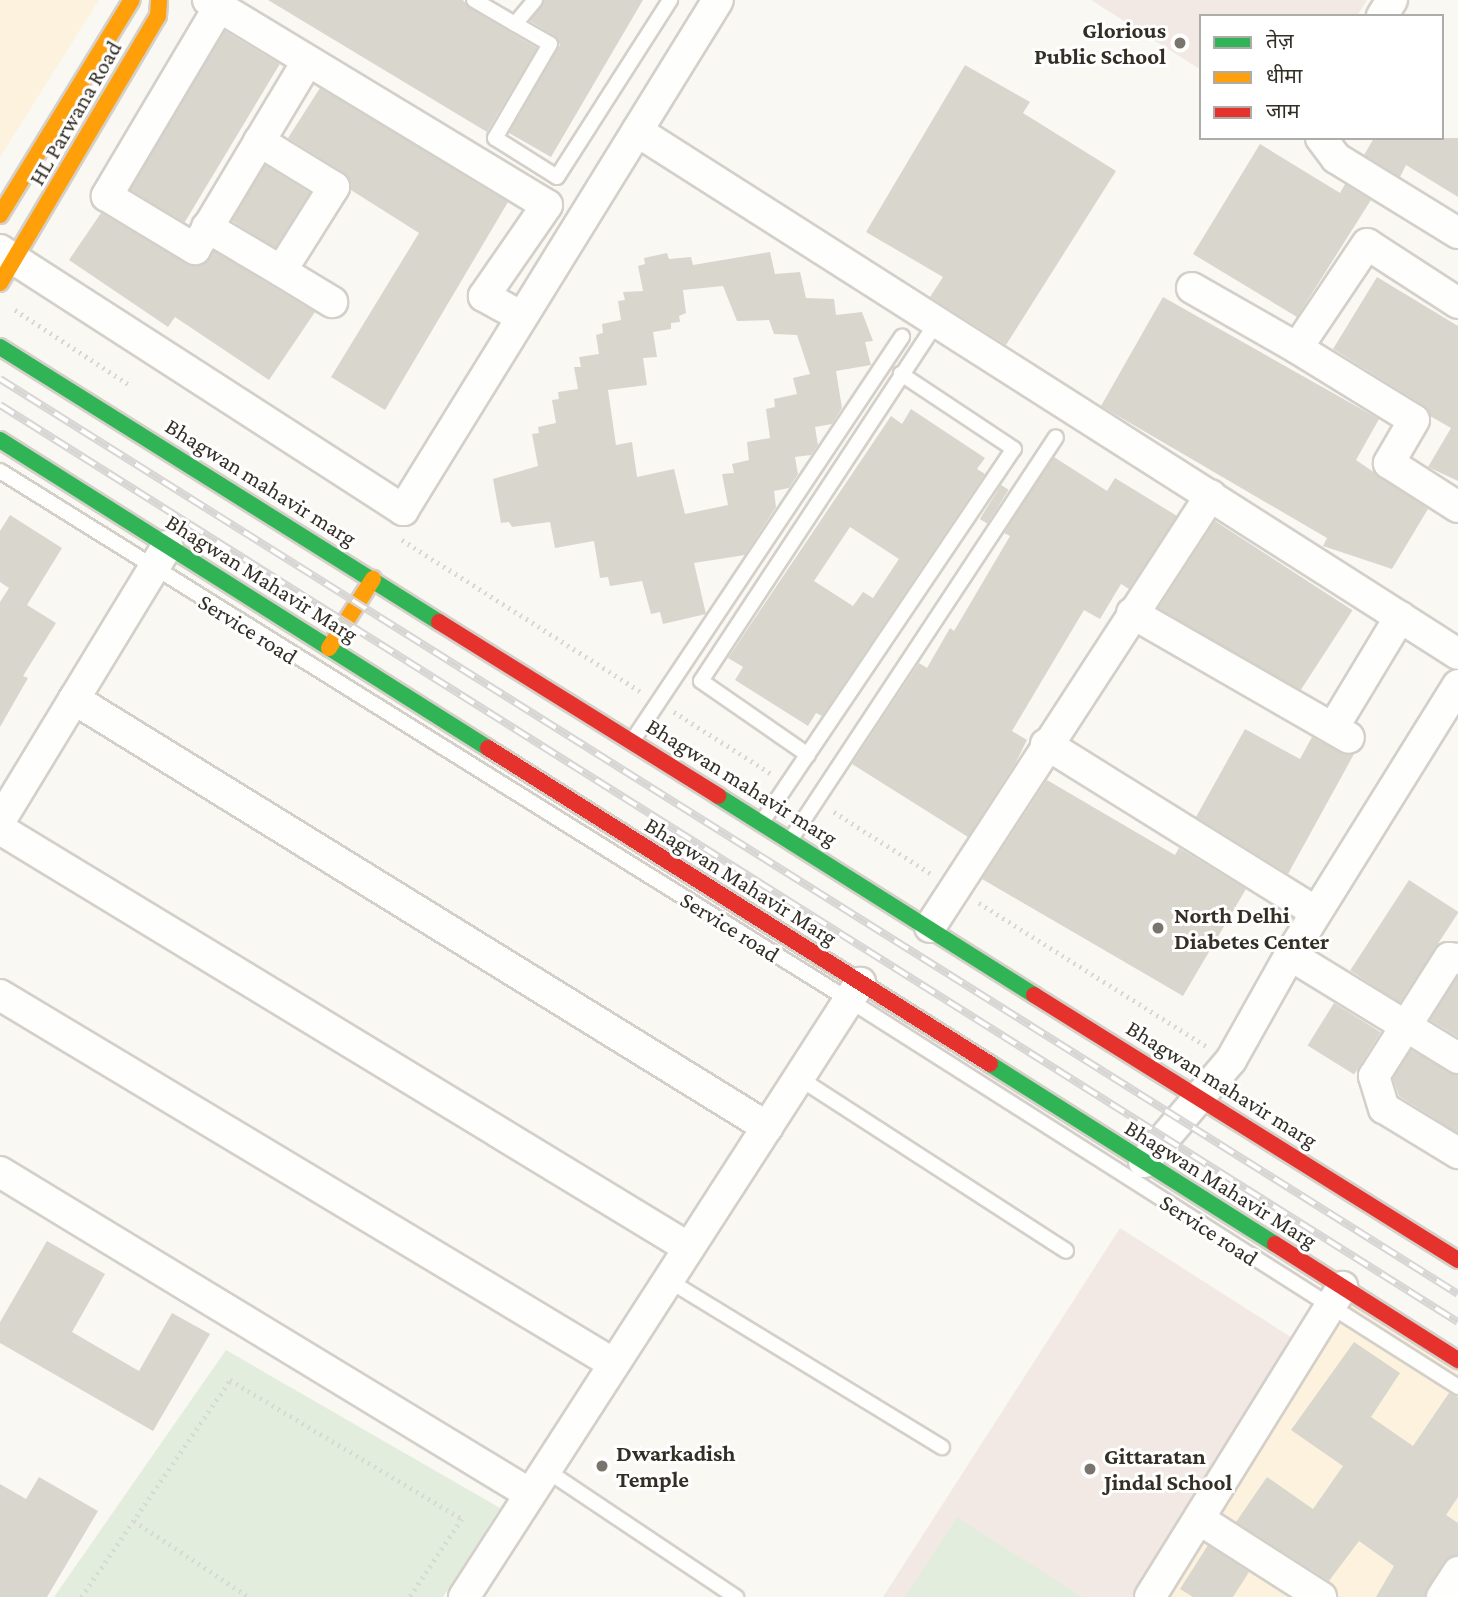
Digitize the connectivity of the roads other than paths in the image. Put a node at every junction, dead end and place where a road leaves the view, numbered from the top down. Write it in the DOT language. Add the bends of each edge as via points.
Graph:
graph roads {
  1 [pos="132,0"];
  2 [pos="159,0"];
  3 [pos="474,0"];
  4 [pos="535,0"];
  5 [pos="670,0"];
  6 [pos="718,0"];
  7 [pos="213,3"];
  8 [pos="515,24"];
  9 [pos="307,62"];
  10 [pos="637,131"];
  11 [pos="1322,140"];
  12 [pos="259,141"];
  13 [pos="0,215"];
  14 [pos="207,228"];
  15 [pos="1458,233"];
  16 [pos="5,265"];
  17 [pos="281,271"];
  18 [pos="1192,288"];
  19 [pos="332,302"];
  20 [pos="1458,303"];
  21 [pos="522,317"];
  22 [pos="937,322"];
  23 [pos="902,336"];
  24 [pos="0,346"];
  25 [pos="1297,348"];
  26 [pos="901,374"];
  27 [pos="1056,437"];
  28 [pos="0,440"];
  29 [pos="0,471"];
  30 [pos="1211,495"];
  31 [pos="1458,507"];
  32 [pos="160,558"];
  33 [pos="373,579"];
  34 [pos="1132,613"];
  35 [pos="1400,617"];
  36 [pos="329,648"];
  37 [pos="1458,654"];
  38 [pos="1457,687"];
  39 [pos="74,699"];
  40 [pos="633,741"];
  41 [pos="1046,744"];
  42 [pos="808,755"];
  43 [pos="0,821"];
  44 [pos="762,822"];
  45 [pos="0,829"];
  46 [pos="791,840"];
  47 [pos="1316,912"];
  48 [pos="930,927"];
  49 [pos="1290,955"];
  50 [pos="1458,959"];
  51 [pos="854,991"];
  52 [pos="0,995"];
  53 [pos="1404,1024"];
  54 [pos="1458,1058"];
  55 [pos="799,1078"];
  56 [pos="1198,1096"];
  57 [pos="767,1127"];
  58 [pos="1458,1153"];
  59 [pos="1144,1162"];
  60 [pos="1,1174"];
  61 [pos="688,1248"];
  62 [pos="1066,1251"];
  63 [pos="1458,1259"];
  64 [pos="668,1280"];
  65 [pos="1336,1297"];
  66 [pos="1458,1360"];
  67 [pos="614,1364"];
  68 [pos="1458,1387"];
  69 [pos="942,1447"];
  70 [pos="546,1470"];
  71 [pos="530,1494"];
  72 [pos="1199,1519"];
  73 [pos="1458,1572"];
  74 [pos="464,1597"];
  75 [pos="736,1597"];
  76 [pos="1150,1597"];
  77 [pos="1321,1597"];
  78 [pos="1442,1597"];
  1 -- 13 [label="main road, HL Parwana Road"];
  2 -- 16 [label="main road, HL Parwana Road" via="158,16"];
  3 -- 8 [label="lane"];
  4 -- 8 [label="lane"];
  5 -- 8 [label="lane" via="557,177 495,138 550,44"];
  6 -- 10 [label="street"];
  7 -- 9 [label="street"];
  7 -- 14 [label="street" via="107,196 195,248"];
  9 -- 12 [label="street"];
  9 -- 21 [label="street" via="547,205 484,296"];
  10 -- 21 [label="street"];
  10 -- 22 [label="street"];
  11 -- 15 [label="street" via="1336,158"];
  12 -- 14 [label="street"];
  12 -- 17 [label="street" via="334,187"];
  14 -- 17 [label="street"];
  16 -- 21 [label="street" via="403,510"];
  17 -- 19 [label="street"];
  18 -- 25 [label="street"];
  20 -- 25 [label="street" via="1367,244"];
  22 -- 26 [label="lane"];
  22 -- 30 [label="street"];
  23 -- 40 [label="lane"];
  24 -- 33 [label="main road, Bhagwan mahavir marg"];
  25 -- 31 [label="street" via="1414,420 1389,463"];
  26 -- 42 [label="lane" via="701,681"];
  26 -- 42 [label="lane" via="1014,449"];
  27 -- 46 [label="lane"];
  28 -- 32 [label="main road, Bhagwan Mahavir Marg"];
  29 -- 32 [label="lane, Service road"];
  30 -- 34 [label="street"];
  30 -- 35 [label="street"];
  32 -- 36 [label="main road, Bhagwan Mahavir Marg"];
  32 -- 39 [label="street"];
  32 -- 51 [label="lane, Service road"];
  33 -- 36 [label="main road"];
  33 -- 40 [label="main road, Bhagwan mahavir marg"];
  34 -- 35 [label="street" via="1341,733"];
  34 -- 41 [label="street"];
  35 -- 37 [label="street"];
  36 -- 51 [label="main road, Bhagwan Mahavir Marg"];
  38 -- 47 [label="street"];
  39 -- 43 [label="street"];
  39 -- 57 [label="street"];
  40 -- 44 [label="main road, Bhagwan mahavir marg"];
  41 -- 47 [label="street"];
  41 -- 48 [label="street"];
  42 -- 44 [label="lane"];
  44 -- 46 [label="main road, Bhagwan mahavir marg"];
  45 -- 61 [label="street"];
  46 -- 48 [label="main road, Bhagwan mahavir marg"];
  47 -- 49 [label="street"];
  48 -- 56 [label="main road, Bhagwan mahavir marg"];
  49 -- 53 [label="street"];
  49 -- 56 [label="street" via="1231,1060"];
  50 -- 53 [label="street" via="1450,958"];
  51 -- 55 [label="street"];
  51 -- 59 [label="main road, Bhagwan Mahavir Marg"];
  51 -- 65 [label="lane, Service road"];
  52 -- 67 [label="street"];
  53 -- 54 [label="street"];
  53 -- 58 [label="street" via="1374,1076 1384,1108"];
  55 -- 57 [label="street"];
  55 -- 62 [label="lane"];
  56 -- 59 [label="street"];
  56 -- 63 [label="main road, Bhagwan mahavir marg"];
  57 -- 61 [label="street"];
  59 -- 65 [label="main road, Bhagwan Mahavir Marg"];
  60 -- 71 [label="street"];
  61 -- 64 [label="street"];
  64 -- 67 [label="street"];
  64 -- 69 [label="lane"];
  65 -- 66 [label="main road, Bhagwan Mahavir Marg"];
  65 -- 68 [label="lane, Service road"];
  65 -- 72 [label="street"];
  67 -- 70 [label="street"];
  70 -- 71 [label="street"];
  70 -- 75 [label="lane"];
  71 -- 74 [label="street"];
  72 -- 76 [label="street"];
  72 -- 77 [label="street"];
  73 -- 78 [label="street"];
}
